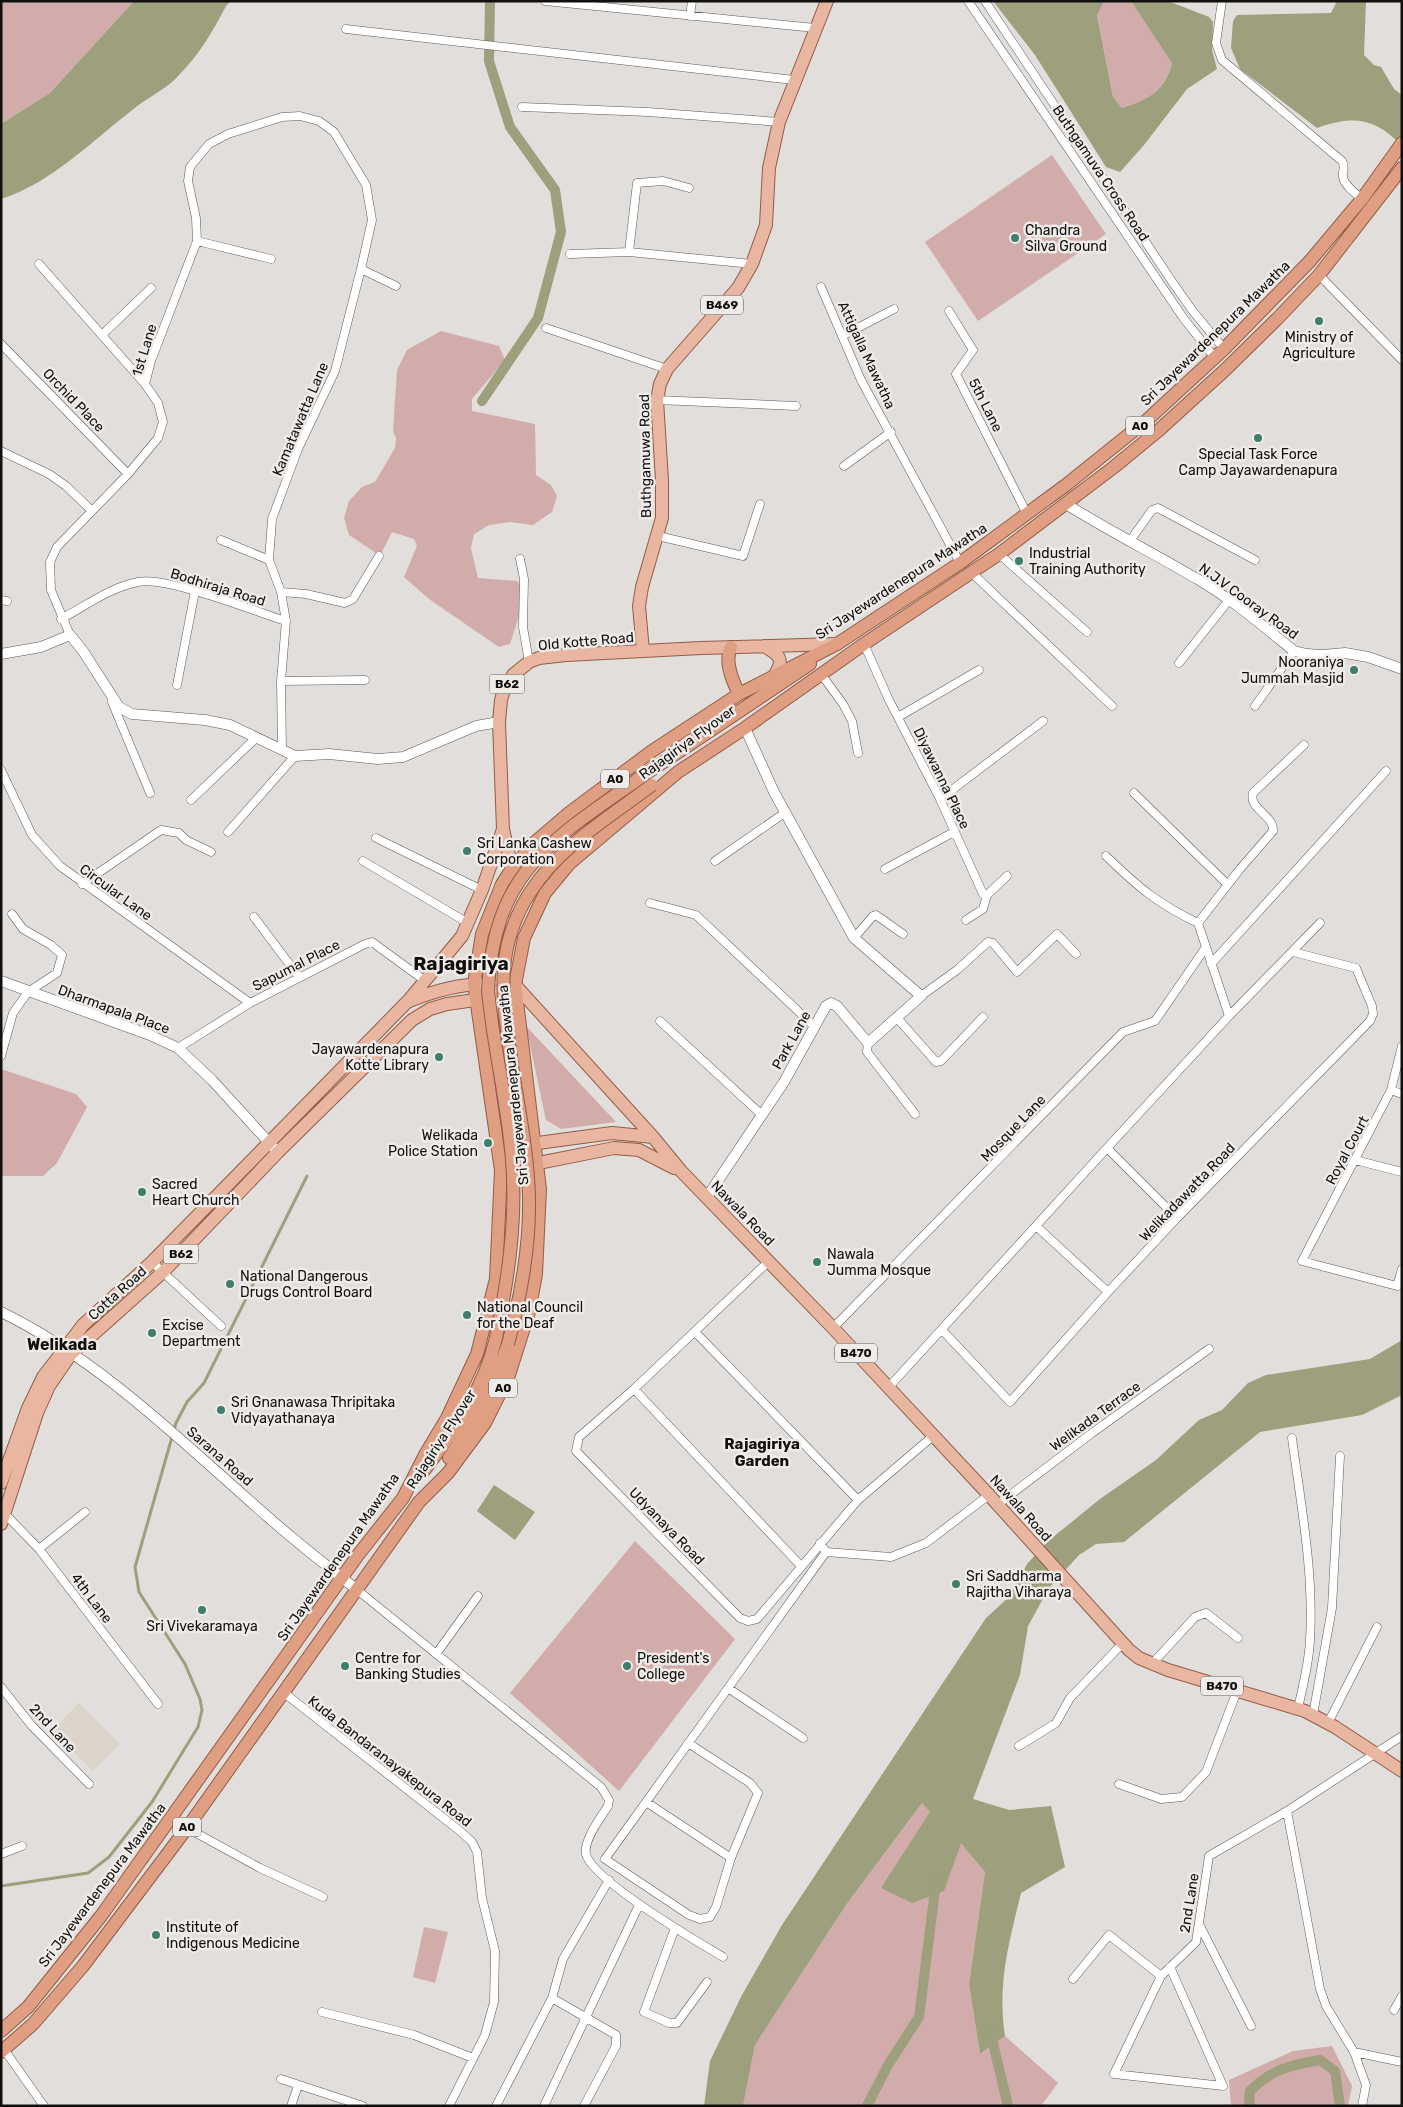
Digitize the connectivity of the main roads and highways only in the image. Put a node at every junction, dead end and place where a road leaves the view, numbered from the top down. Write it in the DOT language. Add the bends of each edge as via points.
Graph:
graph roads {
  1 [pos="827,1"];
  2 [pos="1398,148"];
  3 [pos="1402,168"];
  4 [pos="837,644"];
  5 [pos="864,644"];
  6 [pos="764,646"];
  7 [pos="731,647"];
  8 [pos="643,651"];
  9 [pos="776,673"];
  10 [pos="738,694"];
  11 [pos="503,829"];
  12 [pos="512,869"];
  13 [pos="502,884"];
  14 [pos="462,936"];
  15 [pos="474,984"];
  16 [pos="515,985"];
  17 [pos="475,1000"];
  18 [pos="406,1003"];
  19 [pos="416,1017"];
  20 [pos="653,1137"];
  21 [pos="536,1143"];
  22 [pos="274,1148"];
  23 [pos="499,1150"];
  24 [pos="538,1163"];
  25 [pos="501,1170"];
  26 [pos="681,1172"];
  27 [pos="497,1270"];
  28 [pos="536,1274"];
  29 [pos="67,1351"];
  30 [pos="26,1428"];
  31 [pos="4,1467"];
  32 [pos="1,1483"];
  33 [pos="403,1498"];
  34 [pos="419,1502"];
  35 [pos="2,1517"];
  36 [pos="1402,1771"];
  37 [pos="1,2031"];
  38 [pos="2,2050"];
  1 -- 8 [label="main road, Buthgamuwa Road / B469" via="779,122 769,168 766,225 752,264 738,288 667,369 660,384 657,400 662,518 639,606"];
  2 -- 4 [label="highway, Sri Jayewardenepura Mawatha / A0" via="1362,199 1310,261 1219,354 1147,420 960,563"];
  3 -- 5 [label="highway, Sri Jayewardenepura Mawatha / A0" via="1319,275 1277,320 1174,416 1114,467 999,554"];
  4 -- 6 [label="main road, Old Kotte Road / B62"];
  4 -- 9 [label="highway, Sri Jayewardenepura Mawatha / A0"];
  4 -- 33 [label="highway, Rajagiriya Flyover, bridge" via="779,686 686,745 566,831 538,856 511,893 492,947 488,990 512,1159 514,1225 507,1286 493,1350 473,1399"];
  5 -- 16 [label="highway, Sri Jayewardenepura Mawatha / A0" via="678,772 570,864 545,893 524,938"];
  5 -- 34 [label="highway, Rajagiriya Flyover, bridge" via="772,699 569,847 538,881 520,910 506,947 503,994 528,1177 522,1285 508,1344 491,1389"];
  6 -- 7 [label="main road, Old Kotte Road / B62"];
  6 -- 9 [label="main road" via="780,659"];
  7 -- 8 [label="main road, Old Kotte Road / B62"];
  7 -- 10 [label="highway" via="729,664"];
  8 -- 11 [label="main road, Old Kotte Road / B62" via="550,656 529,662 513,675 504,690 499,722"];
  9 -- 10 [label="highway, Sri Jayewardenepura Mawatha / A0"];
  10 -- 12 [label="highway, Sri Jayewardenepura Mawatha / A0" via="652,751 568,813 534,843"];
  11 -- 12 [label="main road, Old Kotte Road / B62"];
  11 -- 14 [label="main road, Old Kotte Road / B62"];
  12 -- 13 [label="highway, Sri Jayewardenepura Mawatha / A0"];
  13 -- 14 [label="main road"];
  13 -- 15 [label="highway, Sri Jayewardenepura Mawatha / A0" via="482,934"];
  14 -- 18 [label="main road, Old Kotte Road / B62"];
  15 -- 16 [label="main road, Cotta Road"];
  15 -- 17 [label="highway, Sri Jayewardenepura Mawatha / A0"];
  15 -- 18 [label="main road, Cotta Road / B62" via="425,994"];
  16 -- 17 [label="main road, Cotta Road"];
  16 -- 20 [label="main road, Nawala Road / B470"];
  16 -- 21 [label="highway, Sri Jayewardenepura Mawatha / A0"];
  17 -- 19 [label="main road, Cotta Road / B62" via="447,1004"];
  17 -- 23 [label="highway, Sri Jayewardenepura Mawatha / A0"];
  18 -- 19 [label="main road"];
  18 -- 22 [label="main road, Cotta Road / B62"];
  19 -- 22 [label="main road, Cotta Road / B62"];
  20 -- 21 [label="main road" via="612,1133"];
  20 -- 26 [label="main road, Nawala Road / B470"];
  21 -- 23 [label="main road"];
  21 -- 24 [label="highway, Sri Jayewardenepura Mawatha / A0"];
  22 -- 29 [label="main road, Cotta Road / B62" via="163,1272"];
  22 -- 29 [label="main road, Cotta Road / B62" via="83,1324"];
  23 -- 25 [label="highway, Sri Jayewardenepura Mawatha / A0"];
  24 -- 25 [label="main road, Nawala Road / B470"];
  24 -- 26 [label="main road, Nawala Road / B470" via="614,1148 639,1150"];
  24 -- 28 [label="highway, Sri Jayewardenepura Mawatha / A0"];
  25 -- 27 [label="highway, Sri Jayewardenepura Mawatha / A0"];
  26 -- 36 [label="main road, Nawala Road / B470" via="833,1328 1139,1658 1298,1708 1328,1723"];
  27 -- 28 [label="highway" via="511,1223 522,1219 529,1225"];
  27 -- 33 [label="highway, Sri Jayewardenepura Mawatha / A0" via="477,1354 447,1418"];
  28 -- 34 [label="highway, Sri Jayewardenepura Mawatha / A0" via="524,1331 495,1406 448,1473"];
  29 -- 30 [label="main road, Cotta Road / B62" via="44,1377"];
  30 -- 31 [label="main road, Cotta Road / B62"];
  30 -- 35 [label="main road, Cotta Road / B62"];
  31 -- 32 [label="main road, Cotta Road / B62"];
  33 -- 37 [label="highway, Sri Jayewardenepura Mawatha / A0" via="101,1916 28,2007"];
  34 -- 38 [label="highway, Sri Jayewardenepura Mawatha / A0" via="187,1828 83,1966 33,2024"];
}
